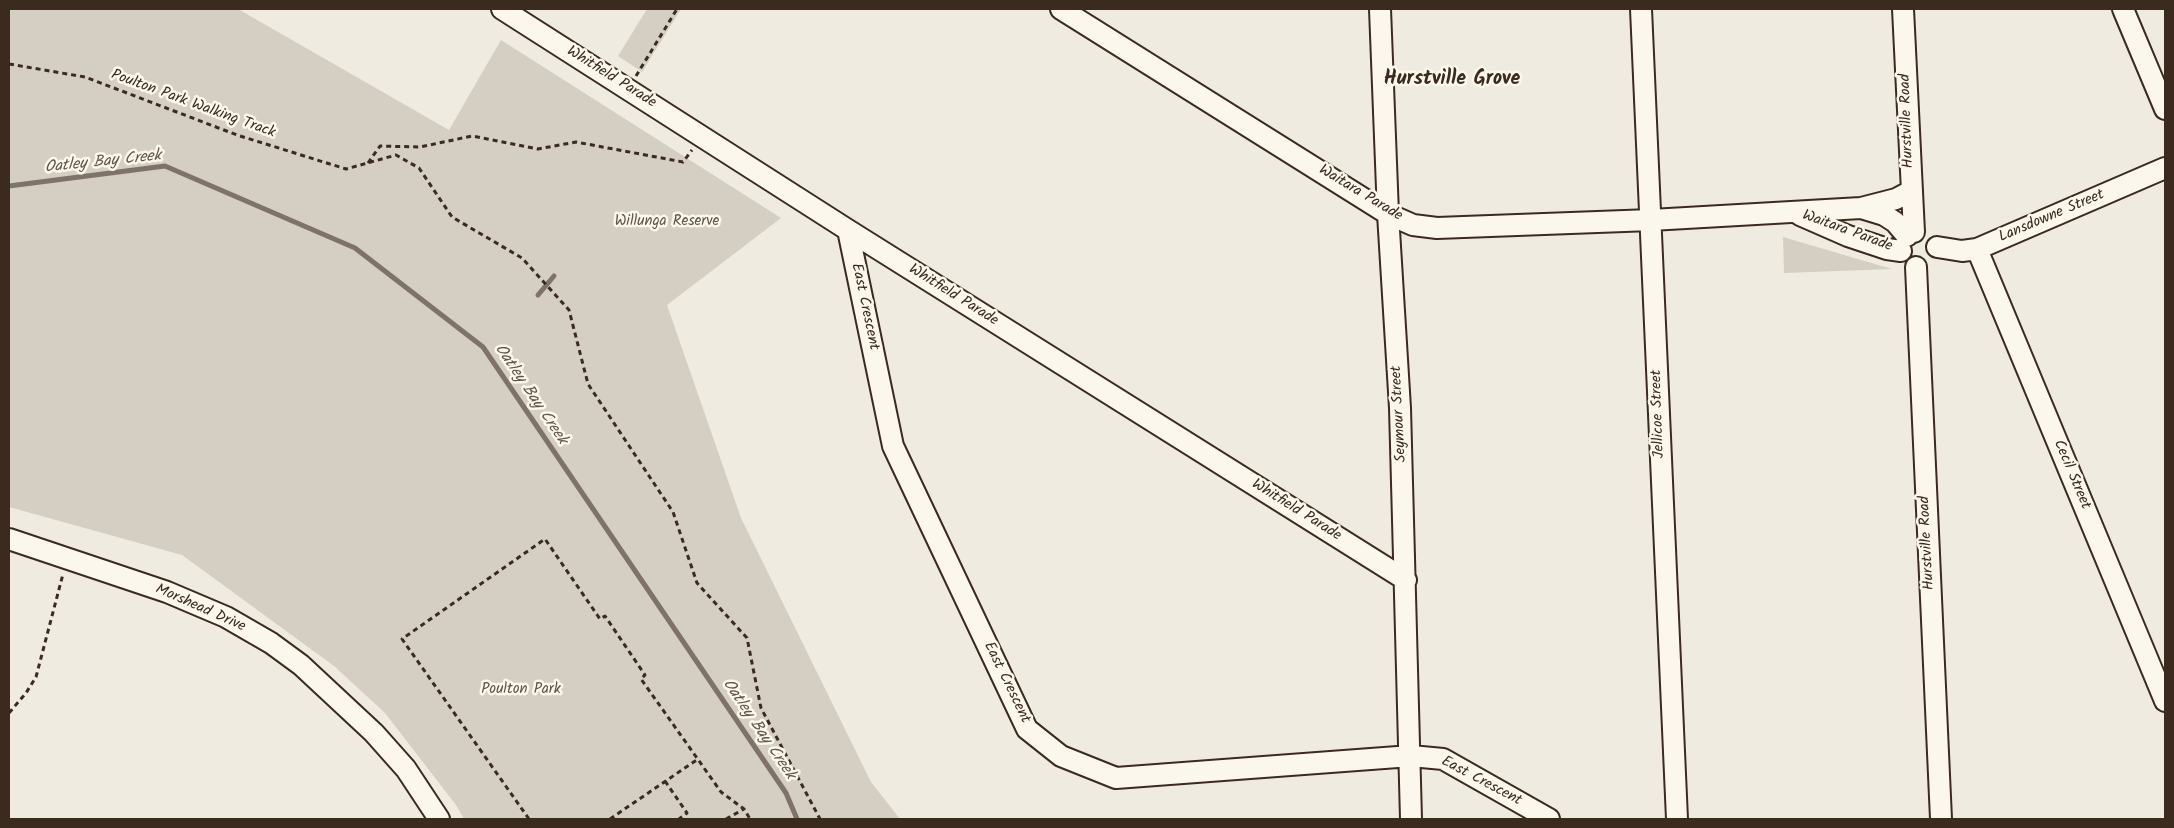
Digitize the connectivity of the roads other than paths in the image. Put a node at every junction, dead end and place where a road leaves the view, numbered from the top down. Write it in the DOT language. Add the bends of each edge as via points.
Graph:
graph roads {
  1 [pos="502,9"];
  2 [pos="1060,9"];
  3 [pos="1380,9"];
  4 [pos="1642,9"];
  5 [pos="1903,9"];
  6 [pos="2123,9"];
  7 [pos="2165,109"];
  8 [pos="2165,168"];
  9 [pos="1911,191"];
  10 [pos="1861,208"];
  11 [pos="1794,213"];
  12 [pos="1388,214"];
  13 [pos="1651,220"];
  14 [pos="848,230"];
  15 [pos="1907,240"];
  16 [pos="1937,247"];
  17 [pos="1977,249"];
  18 [pos="1916,267"];
  19 [pos="9,539"];
  20 [pos="1406,580"];
  21 [pos="2165,701"];
  22 [pos="1411,756"];
  23 [pos="439,819"];
  24 [pos="1411,819"];
  25 [pos="1549,819"];
  26 [pos="1677,819"];
  27 [pos="1941,819"];
  1 -- 14 [label="street, Whitfield Parade"];
  2 -- 12 [label="street, Waitara Parade"];
  3 -- 12 [label="street, Seymour Street"];
  4 -- 13 [label="street, Jellicoe Street"];
  5 -- 9 [label="street, Hurstville Road"];
  6 -- 7 [label="street"];
  8 -- 17 [label="street, Lansdowne Street"];
  9 -- 10 [label="street" via="1896,199"];
  9 -- 15 [label="street, Hurstville Road"];
  10 -- 11 [label="street, Waitara Parade"];
  10 -- 15 [label="street, Waitara Parade" via="1895,222"];
  11 -- 13 [label="street, Waitara Parade"];
  11 -- 15 [label="street, Waitara Parade" via="1887,249"];
  12 -- 13 [label="street, Waitara Parade" via="1413,225 1437,228"];
  12 -- 20 [label="street, Seymour Street"];
  13 -- 26 [label="street, Jellicoe Street"];
  14 -- 20 [label="street, Whitfield Parade"];
  14 -- 22 [label="street, East Crescent" via="893,446 1027,728 1061,756 1116,778"];
  15 -- 16 [label="street" via="1926,233"];
  15 -- 18 [label="street" via="1905,262"];
  16 -- 17 [label="street, Lansdowne Street" via="1962,251"];
  16 -- 18 [label="street" via="1931,263"];
  17 -- 21 [label="street, Cecil Street"];
  18 -- 27 [label="street, Hurstville Road"];
  19 -- 23 [label="street, Morshead Drive" via="197,604 270,643 308,672 374,733 406,769"];
  20 -- 22 [label="street, Seymour Street"];
  22 -- 24 [label="street, Seymour Street"];
  22 -- 25 [label="street, East Crescent" via="1443,758"];
}
